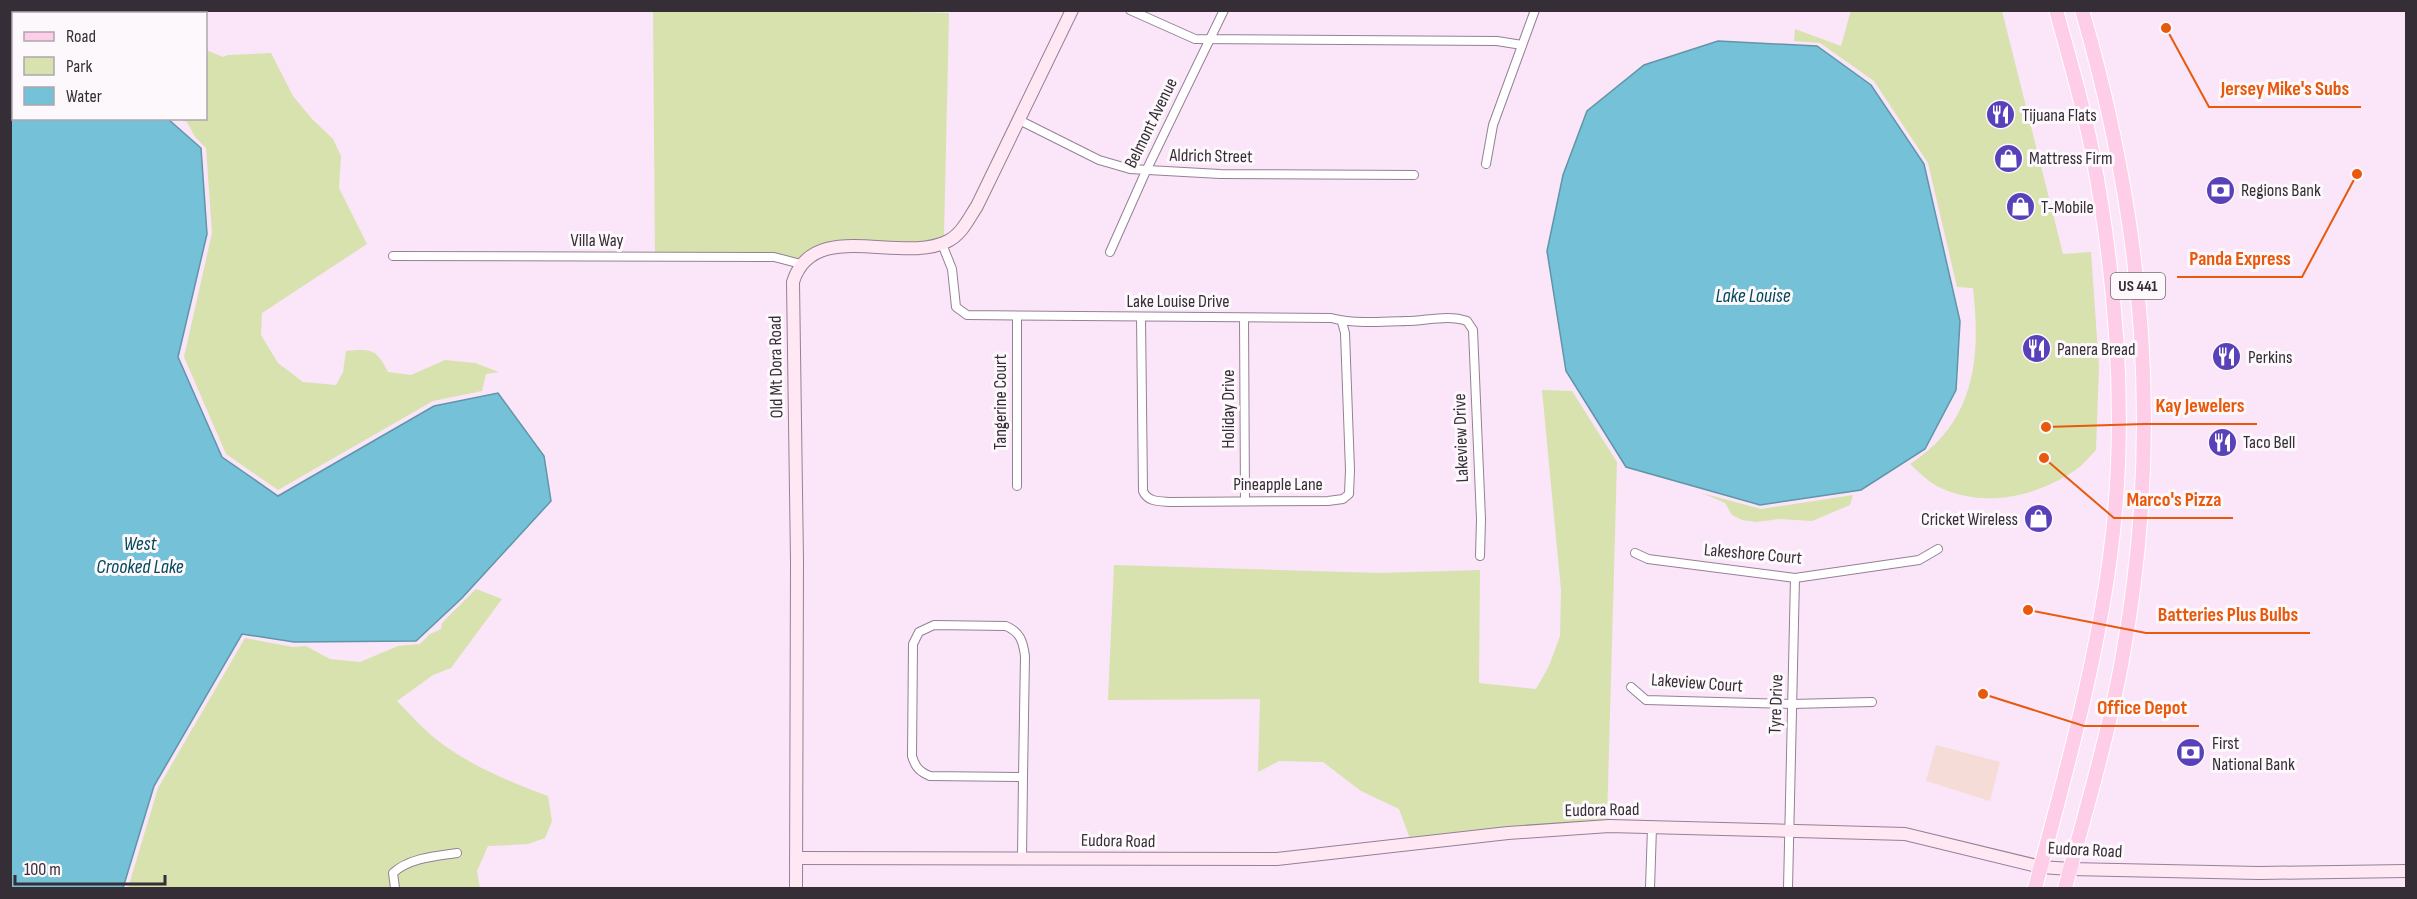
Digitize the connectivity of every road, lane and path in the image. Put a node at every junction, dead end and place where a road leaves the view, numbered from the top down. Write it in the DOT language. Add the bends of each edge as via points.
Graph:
graph roads {
  1 [pos="1072,10"];
  2 [pos="1130,10"];
  3 [pos="1224,10"];
  4 [pos="1535,10"];
  5 [pos="2055,10"];
  6 [pos="2082,10"];
  7 [pos="1211,39"];
  8 [pos="1522,45"];
  9 [pos="1019,120"];
  10 [pos="1486,164"];
  11 [pos="1146,171"];
  12 [pos="1414,176"];
  13 [pos="942,244"];
  14 [pos="1110,252"];
  15 [pos="2108,255"];
  16 [pos="2135,255"];
  17 [pos="393,256"];
  18 [pos="801,264"];
  19 [pos="1017,317"];
  20 [pos="1141,317"];
  21 [pos="1244,318"];
  22 [pos="1467,321"];
  23 [pos="1341,322"];
  24 [pos="1017,486"];
  25 [pos="1245,501"];
  26 [pos="1938,549"];
  27 [pos="1635,553"];
  28 [pos="1480,556"];
  29 [pos="1795,578"];
  30 [pos="1631,687"];
  31 [pos="1872,702"];
  32 [pos="1792,704"];
  33 [pos="1023,777"];
  34 [pos="1652,828"];
  35 [pos="1790,831"];
  36 [pos="458,853"];
  37 [pos="796,858"];
  38 [pos="1022,858"];
  39 [pos="2041,867"];
  40 [pos="2070,869"];
  41 [pos="2406,871"];
  42 [pos="395,888"];
  43 [pos="796,888"];
  44 [pos="1650,888"];
  45 [pos="1788,888"];
  46 [pos="2035,888"];
  47 [pos="2065,888"];
  1 -- 9 [label="street"];
  2 -- 7 [label="street" via="1195,39"];
  3 -- 7 [label="street, Belmont Avenue"];
  4 -- 8 [label="street"];
  5 -- 15 [label="main road, US 441" via="2092,149"];
  6 -- 16 [label="main road, US 441" via="2117,147"];
  7 -- 8 [label="street" via="1497,41"];
  7 -- 11 [label="street, Belmont Avenue"];
  8 -- 10 [label="street" via="1493,125"];
  9 -- 11 [label="street, Aldrich Street" via="1099,160"];
  9 -- 13 [label="street" via="977,206 957,234"];
  11 -- 12 [label="street, Aldrich Street"];
  11 -- 14 [label="street, Belmont Avenue"];
  13 -- 18 [label="street" via="925,248 829,248"];
  13 -- 19 [label="street, Lake Louise Drive" via="952,269 958,309 967,315"];
  15 -- 16 [label="main road"];
  15 -- 39 [label="main road, US 441" via="2118,405 2110,556 2082,712"];
  16 -- 40 [label="main road, US 441" via="2144,405 2136,567 2110,719"];
  17 -- 18 [label="street, Villa Way" via="774,257"];
  18 -- 37 [label="street, Old Mt Dora Road" via="793,282 792,302 797,571"];
  19 -- 20 [label="street, Lake Louise Drive"];
  19 -- 24 [label="street, Tangerine Court"];
  20 -- 21 [label="street, Lake Louise Drive"];
  20 -- 25 [label="street, Pineapple Lane" via="1141,456 1145,496 1172,502"];
  21 -- 23 [label="street, Lake Louise Drive" via="1331,318"];
  21 -- 25 [label="street, Holiday Drive"];
  22 -- 23 [label="street, Lake Louise Drive" via="1448,318"];
  22 -- 28 [label="street, Lakeview Drive" via="1473,330"];
  23 -- 25 [label="street, Pineapple Lane" via="1349,494 1328,501"];
  26 -- 29 [label="street, Lakeshore Court" via="1919,560"];
  27 -- 29 [label="street, Lakeshore Court" via="1648,559"];
  29 -- 32 [label="street, Tyre Drive"];
  30 -- 32 [label="street, Lakeview Court" via="1646,700"];
  31 -- 32 [label="street, Lakeview Court"];
  32 -- 35 [label="street, Tyre Drive"];
  33 -- 33 [label="street" via="930,776 918,770 912,756 913,644 919,632 934,625 1006,626 1017,631 1025,656"];
  33 -- 38 [label="street"];
  34 -- 35 [label="street, Eudora Road"];
  34 -- 38 [label="street, Eudora Road" via="1564,828 1277,859"];
  34 -- 44 [label="street"];
  35 -- 39 [label="street, Eudora Road" via="1905,834"];
  35 -- 45 [label="street, Tyre Drive"];
  36 -- 42 [label="street" via="403,865 393,873"];
  37 -- 38 [label="street, Eudora Road"];
  37 -- 43 [label="street, Old Mt Dora Road"];
  39 -- 40 [label="street, Eudora Road"];
  39 -- 46 [label="main road, US 441"];
  40 -- 41 [label="street, Eudora Road"];
  40 -- 47 [label="main road, US 441"];
}
